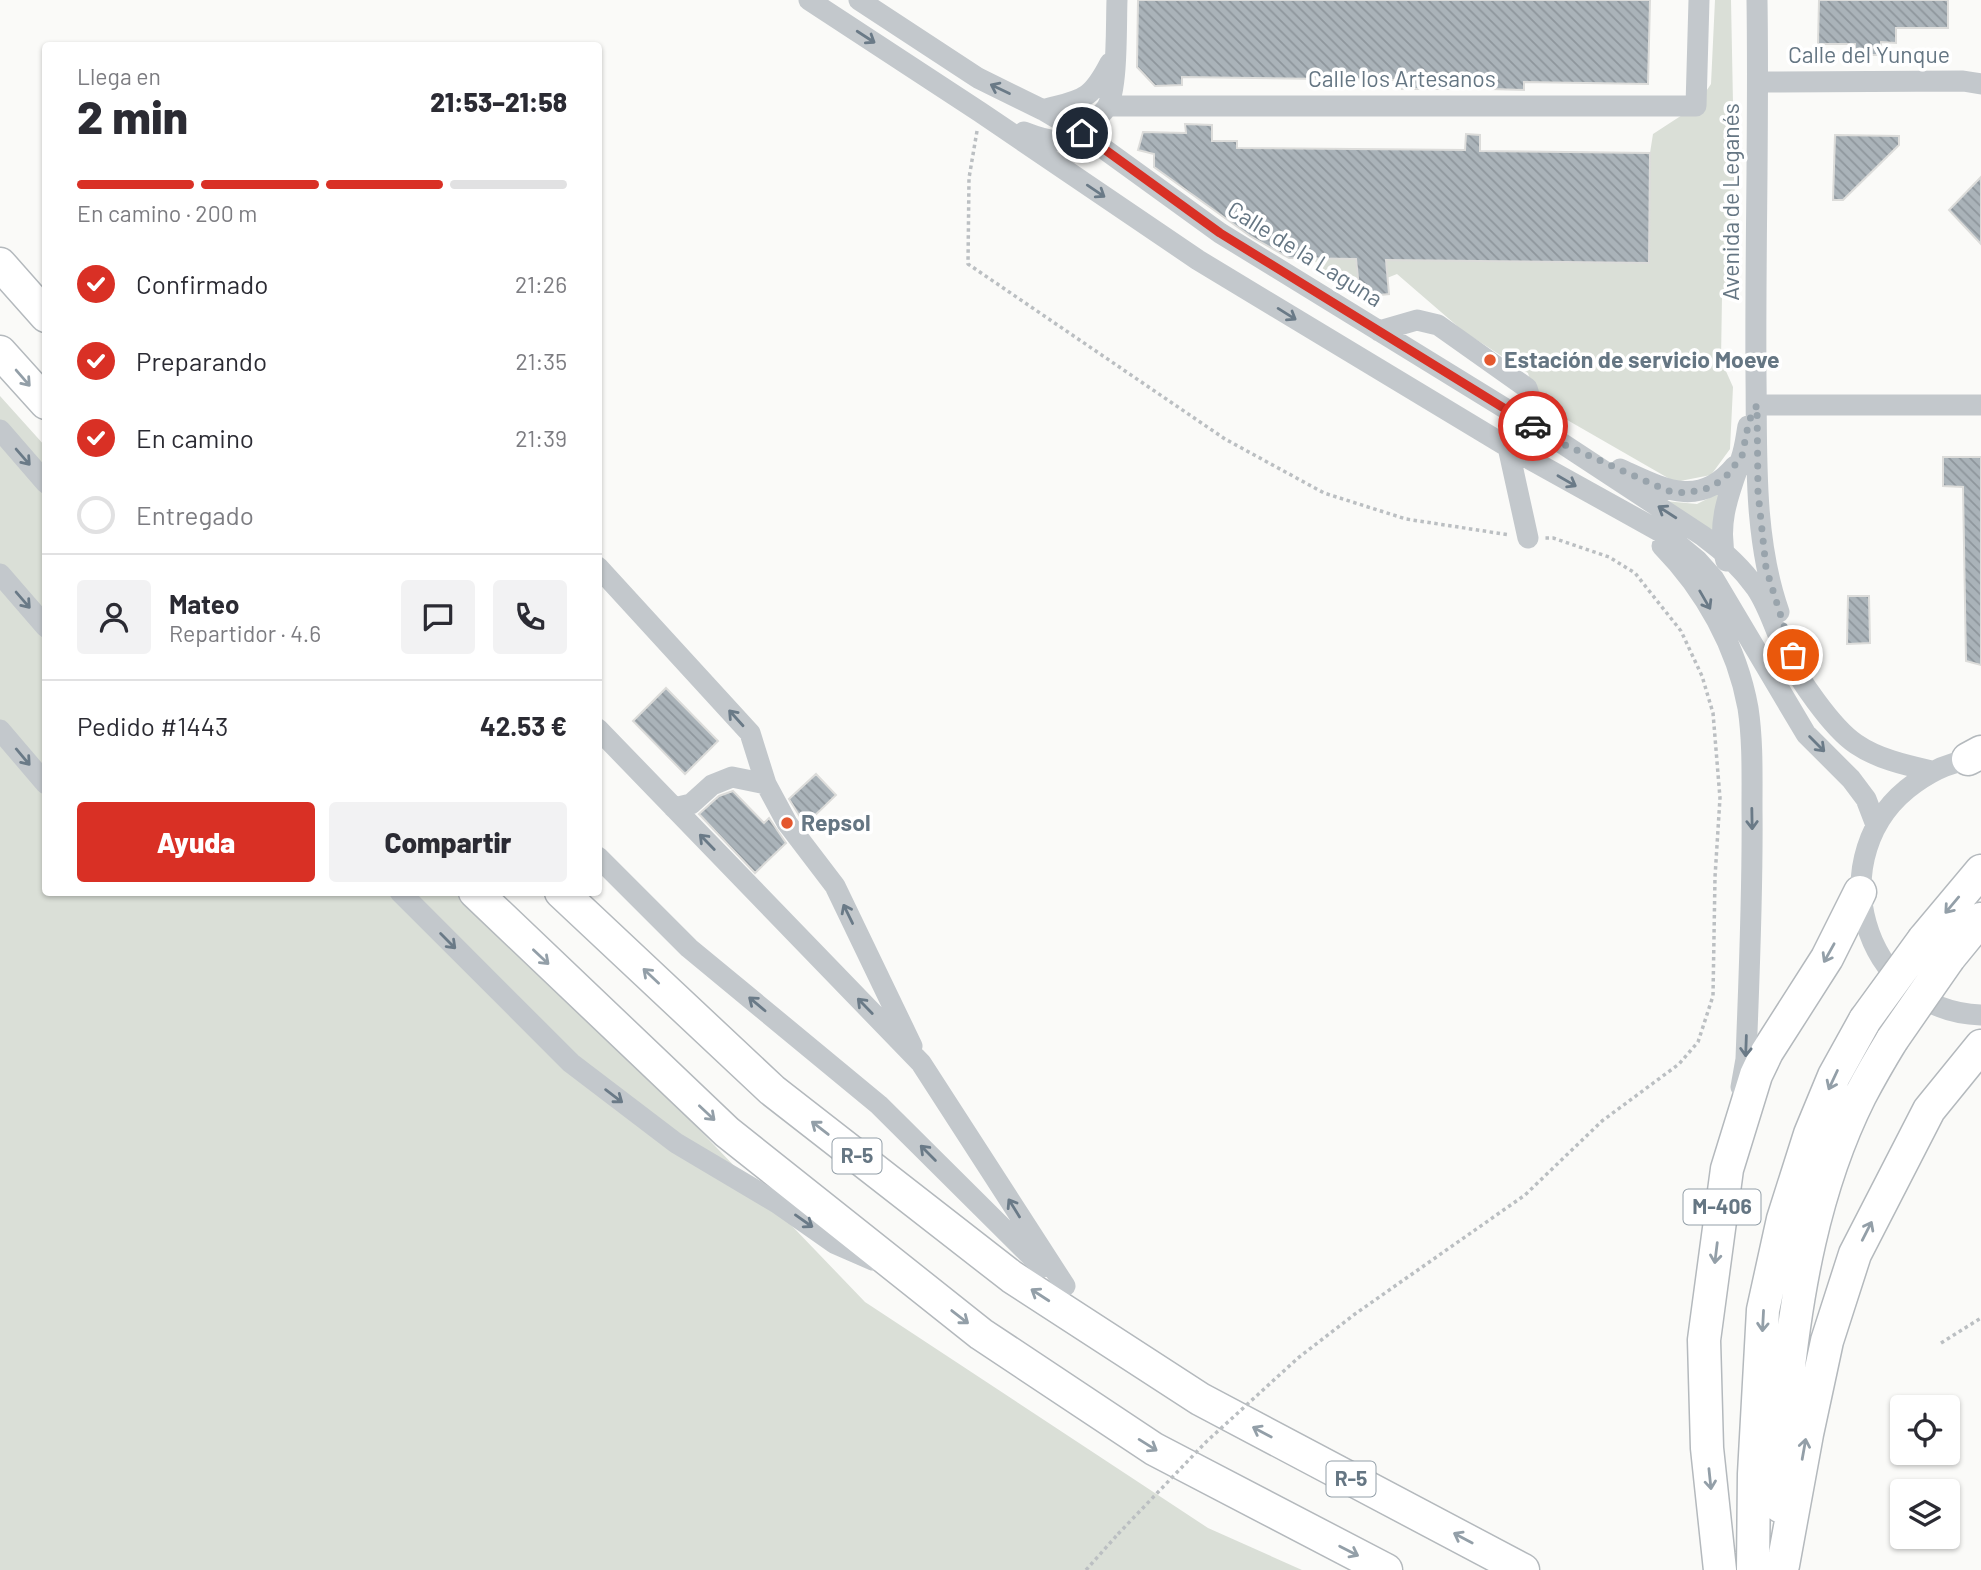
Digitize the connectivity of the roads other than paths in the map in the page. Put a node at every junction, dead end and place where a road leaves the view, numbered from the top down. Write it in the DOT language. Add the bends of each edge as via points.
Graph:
graph roads {
  1 [pos="809,0"];
  2 [pos="859,0"];
  3 [pos="1116,0"];
  4 [pos="1699,0"];
  5 [pos="1757,0"];
  6 [pos="1116,52"];
  7 [pos="1758,82"];
  8 [pos="1981,84"];
  9 [pos="1108,106"];
  10 [pos="1696,106"];
  11 [pos="1043,110"];
  12 [pos="983,114"];
  13 [pos="1082,133"];
  14 [pos="0,264"];
  15 [pos="42,310"];
  16 [pos="1379,331"];
  17 [pos="0,352"];
  18 [pos="42,399"];
  19 [pos="1757,405"];
  20 [pos="1981,405"];
  21 [pos="0,430"];
  22 [pos="1539,430"];
  23 [pos="1563,444"];
  24 [pos="1508,447"];
  25 [pos="1742,456"];
  26 [pos="42,478"];
  27 [pos="1604,502"];
  28 [pos="1528,538"];
  29 [pos="1723,551"];
  30 [pos="602,571"];
  31 [pos="0,574"];
  32 [pos="42,622"];
  33 [pos="1778,688"];
  34 [pos="1812,695"];
  35 [pos="0,730"];
  36 [pos="602,733"];
  37 [pos="1977,757"];
  38 [pos="1931,772"];
  39 [pos="42,779"];
  40 [pos="766,784"];
  41 [pos="674,808"];
  42 [pos="1875,825"];
  43 [pos="602,861"];
  44 [pos="1981,871"];
  45 [pos="1860,892"];
  46 [pos="403,896"];
  47 [pos="479,896"];
  48 [pos="565,896"];
  49 [pos="1981,919"];
  50 [pos="1981,1015"];
  51 [pos="1981,1046"];
  52 [pos="921,1063"];
  53 [pos="1727,1169"];
  54 [pos="906,1275"];
  55 [pos="1065,1286"];
  56 [pos="1179,1386"];
  57 [pos="1719,1561"];
  58 [pos="1768,1566"];
  59 [pos="1386,1570"];
  60 [pos="1523,1570"];
  1 -- 12 [label="street, one-way"];
  11 -- 2 [label="street, Calle de la Laguna, one-way" via="978,78"];
  3 -- 6 [label="street"];
  4 -- 10 [label="street, Avenida de Leganés"];
  5 -- 7 [label="street, Avenida de Leganés"];
  6 -- 9 [label="street"];
  6 -- 11 [label="street" via="1092,93"];
  7 -- 8 [label="street, Calle del Yunque"];
  7 -- 19 [label="street, Avenida de Leganés"];
  9 -- 10 [label="street, Calle los Artesanos"];
  9 -- 13 [label="street"];
  11 -- 13 [label="street, Calle de la Laguna"];
  12 -- 13 [label="street" via="1046,141 1062,142"];
  12 -- 24 [label="street, one-way" via="1198,260"];
  13 -- 16 [label="street, Calle de la Laguna" via="1220,233"];
  14 -- 15 [label="highway"];
  16 -- 22 [label="street, Calle de la Laguna"];
  16 -- 22 [label="street" via="1417,320 1438,325 1527,388"];
  17 -- 18 [label="highway, one-way"];
  19 -- 20 [label="street"];
  19 -- 25 [label="street, Avenida de Leganés"];
  19 -- 34 [label="street, Avenida de Leganés" via="1758,492 1766,568 1793,655"];
  21 -- 26 [label="street, one-way"];
  22 -- 23 [label="street, Calle de la Laguna"];
  23 -- 25 [label="street" via="1668,491 1687,493 1724,479"];
  29 -- 23 [label="street, Calle de la Laguna, one-way"];
  24 -- 27 [label="street, one-way"];
  24 -- 28 [label="street"];
  25 -- 29 [label="street, Avenida de Leganés" via="1722,519"];
  27 -- 33 [label="street" via="1668,536 1697,560 1714,579"];
  27 -- 53 [label="street, one-way" via="1659,543 1699,588 1734,659 1748,708 1753,880 1746,1059"];
  29 -- 33 [label="street, Avenida de Leganés" via="1732,584"];
  29 -- 34 [label="street, Calle de la Laguna" via="1755,587 1786,654"];
  40 -- 30 [label="street, one-way" via="750,733"];
  31 -- 32 [label="street, one-way"];
  33 -- 42 [label="street, one-way" via="1806,734 1866,799"];
  34 -- 38 [label="street" via="1855,744 1891,762"];
  35 -- 39 [label="street, one-way"];
  36 -- 41 [label="street"];
  37 -- 38 [label="street"];
  38 -- 42 [label="street" via="1899,794"];
  40 -- 41 [label="street" via="732,777 712,785 691,804"];
  52 -- 40 [label="street, one-way" via="835,886 787,823"];
  52 -- 41 [label="street, one-way"];
  42 -- 45 [label="street" via="1863,857"];
  55 -- 43 [label="street, one-way" via="879,1105 689,948"];
  44 -- 58 [label="highway, M-406, one-way, bridge" via="1865,1020 1834,1076 1810,1134 1783,1219 1763,1310 1754,1474"];
  45 -- 50 [label="street" via="1869,934 1891,971 1923,999 1964,1014"];
  45 -- 53 [label="highway, M-406, one-way" via="1827,958 1762,1063"];
  46 -- 54 [label="street, one-way" via="571,1063 666,1135 834,1242"];
  47 -- 54 [label="highway, R-5, one-way" via="727,1132"];
  56 -- 48 [label="highway, R-5, one-way" via="1013,1278 772,1090"];
  49 -- 58 [label="highway, bridge" via="1892,1040 1860,1096 1836,1153 1812,1230 1794,1319"];
  58 -- 51 [label="highway, one-way" via="1807,1434 1827,1341 1855,1254 1929,1110"];
  55 -- 52 [label="street, one-way"];
  53 -- 57 [label="highway, M-406, one-way" via="1704,1340 1707,1448"];
  54 -- 59 [label="highway, R-5, one-way" via="981,1334 1154,1449"];
  55 -- 56 [label="highway" via="1119,1324"];
  60 -- 56 [label="highway, R-5, one-way"];
}
